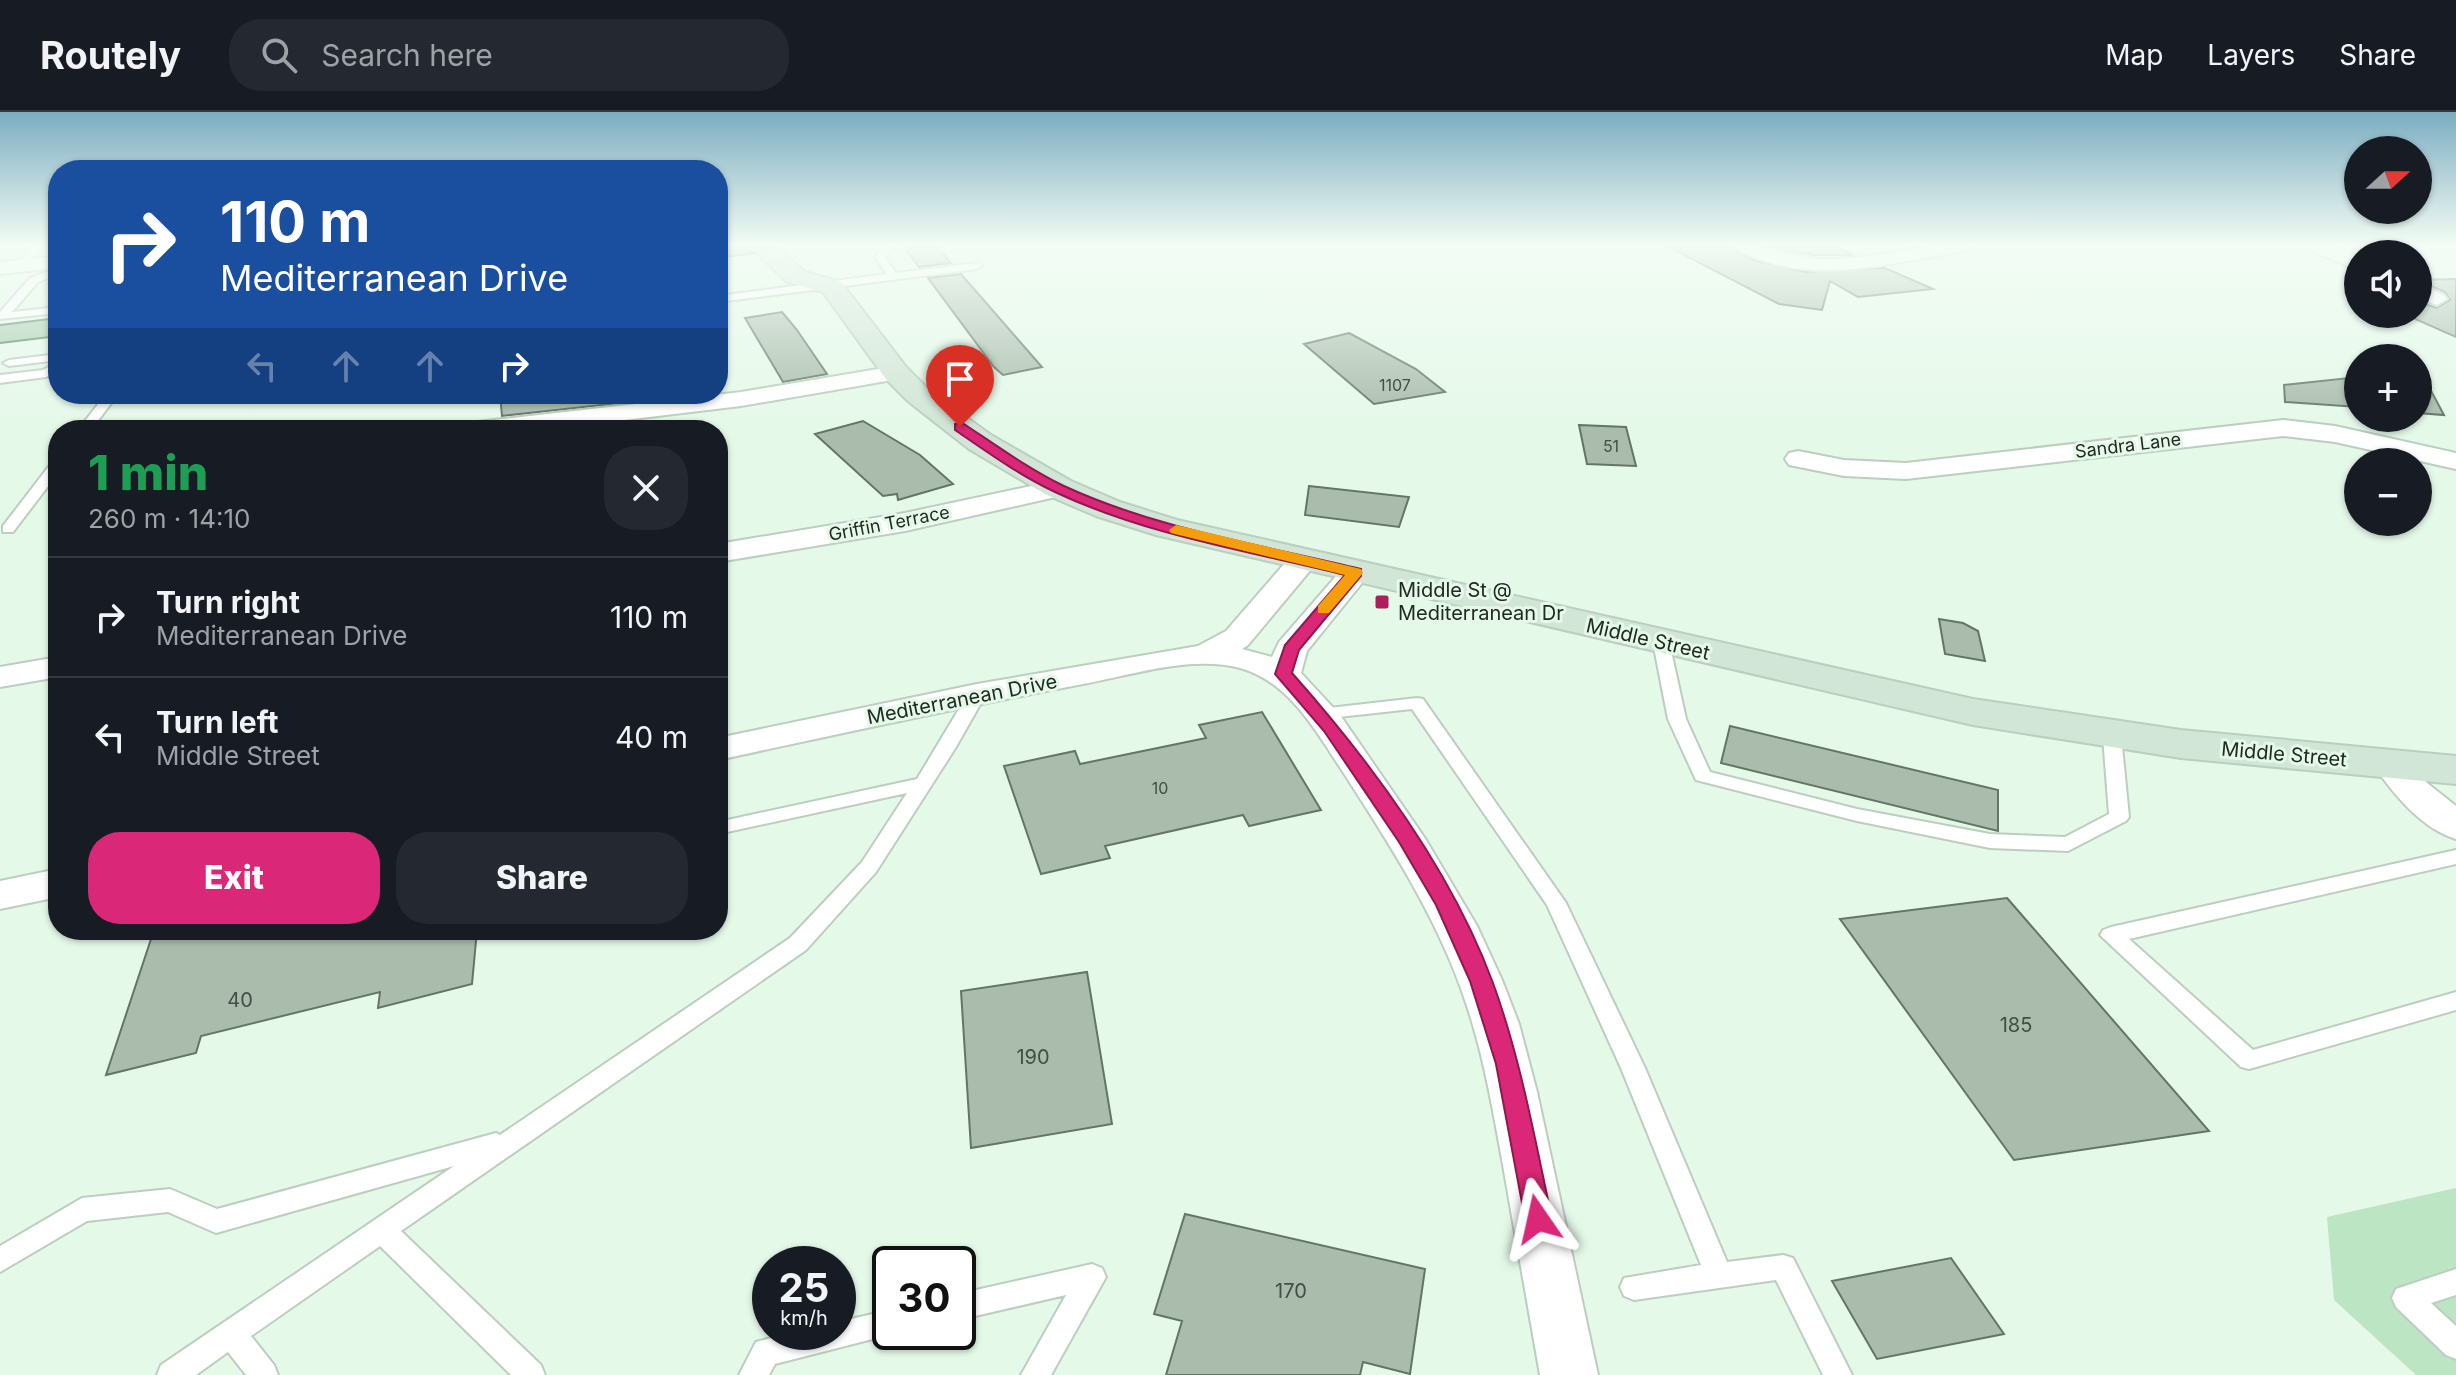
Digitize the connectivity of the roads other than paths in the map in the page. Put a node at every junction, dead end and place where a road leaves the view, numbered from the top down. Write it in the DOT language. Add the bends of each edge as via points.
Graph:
graph roads {
  1 [pos="13,304"];
  2 [pos="845,304"];
  3 [pos="48,311"];
  4 [pos="48,328"];
  5 [pos="0,334"];
  6 [pos="48,358"];
  7 [pos="9,363"];
  8 [pos="48,372"];
  9 [pos="896,373"];
  10 [pos="0,379"];
  11 [pos="728,400"];
  12 [pos="104,404"];
  13 [pos="694,404"];
  14 [pos="92,420"];
  15 [pos="560,420"];
  16 [pos="1798,459"];
  17 [pos="2456,461"];
  18 [pos="48,477"];
  19 [pos="1059,488"];
  20 [pos="8,529"];
  21 [pos="728,551"];
  22 [pos="1303,561"];
  23 [pos="1355,573"];
  24 [pos="1661,642"];
  25 [pos="1207,654"];
  26 [pos="48,669"];
  27 [pos="1284,674"];
  28 [pos="0,677"];
  29 [pos="977,694"];
  30 [pos="1320,714"];
  31 [pos="2112,736"];
  32 [pos="728,747"];
  33 [pos="2391,764"];
  34 [pos="2456,770"];
  35 [pos="923,784"];
  36 [pos="728,826"];
  37 [pos="2456,826"];
  38 [pos="2456,857"];
  39 [pos="48,885"];
  40 [pos="0,895"];
  41 [pos="2456,1001"];
  42 [pos="509,1141"];
  43 [pos="381,1229"];
  44 [pos="0,1260"];
  45 [pos="1719,1276"];
  46 [pos="2456,1282"];
  47 [pos="1634,1287"];
  48 [pos="976,1303"];
  49 [pos="872,1327"];
  50 [pos="231,1334"];
  51 [pos="2456,1345"];
  52 [pos="171,1375"];
  53 [pos="264,1375"];
  54 [pos="531,1375"];
  55 [pos="753,1375"];
  56 [pos="1035,1375"];
  57 [pos="1569,1375"];
  58 [pos="1838,1375"];
  1 -- 3 [label="lane" via="2,316"];
  2 -- 9 [label="main road, Middle Street"];
  4 -- 5 [label="main road"];
  6 -- 7 [label="lane"];
  8 -- 10 [label="lane"];
  9 -- 11 [label="street"];
  9 -- 19 [label="main road, Middle Street" via="980,442"];
  12 -- 14 [label="lane"];
  13 -- 15 [label="street"];
  16 -- 17 [label="street, Sandra Lane" via="1906,471 2283,428"];
  18 -- 20 [label="lane"];
  19 -- 21 [label="street, Griffin Terrace" via="905,522"];
  19 -- 22 [label="main road, Middle Street" via="1168,528"];
  22 -- 23 [label="main road, Middle Street"];
  22 -- 25 [label="street, Mediterranean Drive" via="1237,638"];
  23 -- 24 [label="main road, Middle Street"];
  23 -- 27 [label="street" via="1291,649"];
  24 -- 31 [label="main road, Middle Street" via="1973,712"];
  24 -- 31 [label="lane" via="1677,719 1703,776 1857,815 1990,841 2068,844 2119,817"];
  25 -- 27 [label="street, Mediterranean Drive" via="1247,659"];
  25 -- 29 [label="street, Mediterranean Drive"];
  26 -- 28 [label="street"];
  27 -- 30 [label="street, Mediterranean Drive"];
  29 -- 32 [label="street, Mediterranean Drive"];
  29 -- 35 [label="lane"];
  30 -- 45 [label="lane" via="1417,703 1556,903 1633,1068"];
  30 -- 57 [label="street, Mediterranean Drive" via="1407,839 1481,981 1507,1064"];
  31 -- 33 [label="main road, Middle Street"];
  33 -- 34 [label="main road, Middle Street"];
  33 -- 37 [label="street" via="2414,792"];
  35 -- 36 [label="lane"];
  35 -- 42 [label="lane" via="869,867 798,944"];
  38 -- 41 [label="lane" via="2111,935 2249,1060"];
  39 -- 40 [label="street"];
  42 -- 43 [label="lane"];
  42 -- 44 [label="lane" via="216,1221 170,1200 82,1210"];
  43 -- 50 [label="lane"];
  43 -- 54 [label="lane"];
  45 -- 47 [label="lane"];
  45 -- 58 [label="lane" via="1783,1267"];
  46 -- 51 [label="lane" via="2406,1298"];
  48 -- 56 [label="lane" via="1092,1277"];
  49 -- 55 [label="lane" via="766,1352"];
  50 -- 52 [label="lane"];
  50 -- 53 [label="lane"];
}
